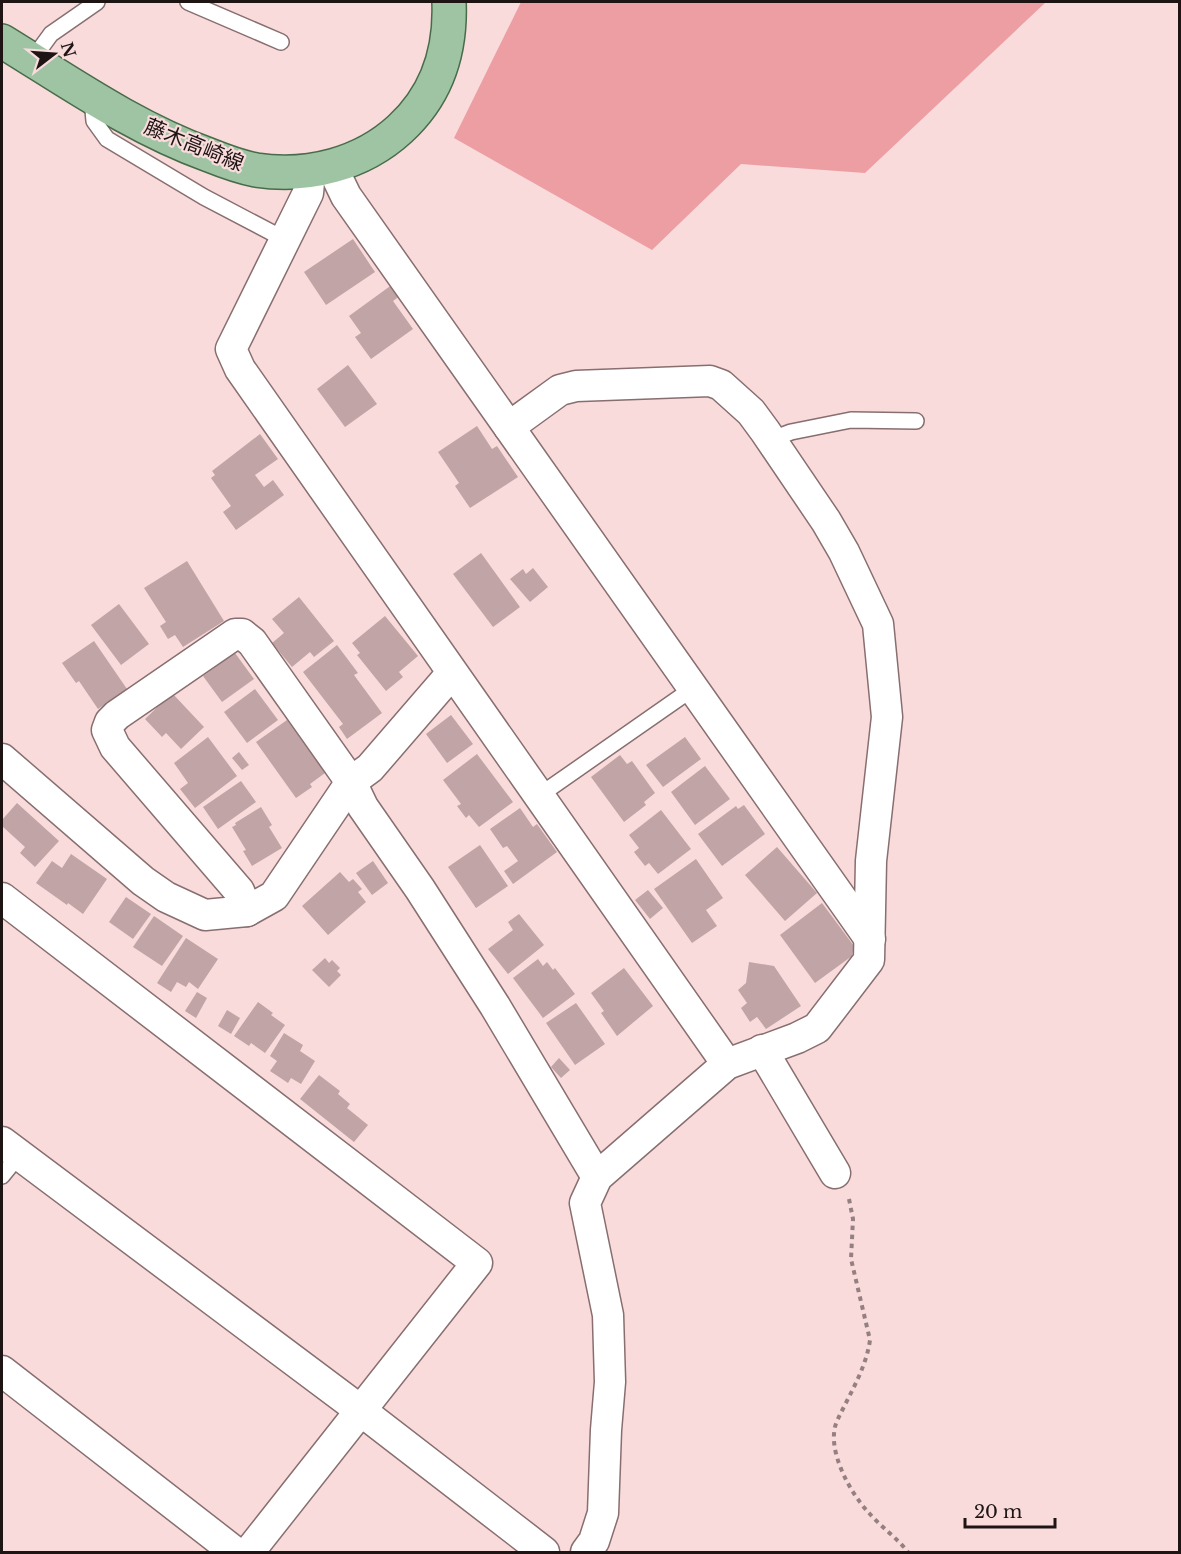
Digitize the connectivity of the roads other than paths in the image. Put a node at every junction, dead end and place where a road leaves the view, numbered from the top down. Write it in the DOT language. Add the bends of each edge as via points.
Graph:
graph roads {
  1 [pos="97,2"];
  2 [pos="188,2"];
  3 [pos="449,2"];
  4 [pos="2,40"];
  5 [pos="281,42"];
  6 [pos="32,60"];
  7 [pos="92,99"];
  8 [pos="321,169"];
  9 [pos="284,239"];
  10 [pos="916,421"];
  11 [pos="509,427"];
  12 [pos="770,440"];
  13 [pos="453,673"];
  14 [pos="692,689"];
  15 [pos="2,759"];
  16 [pos="351,782"];
  17 [pos="540,795"];
  18 [pos="2,898"];
  19 [pos="247,911"];
  20 [pos="870,939"];
  21 [pos="762,1050"];
  22 [pos="727,1064"];
  23 [pos="7,1157"];
  24 [pos="835,1173"];
  25 [pos="597,1176"];
  26 [pos="2,1371"];
  27 [pos="360,1410"];
  28 [pos="235,1552"];
  29 [pos="249,1552"];
  30 [pos="544,1552"];
  31 [pos="586,1552"];
  1 -- 6 [label="lane" via="51,34"];
  2 -- 5 [label="lane"];
  3 -- 8 [label="main road, 藤木高崎線" via="444,62 414,116 362,155"];
  4 -- 6 [label="main road, 藤木高崎線"];
  6 -- 7 [label="main road, 藤木高崎線"];
  7 -- 8 [label="main road, 藤木高崎線" via="184,146 238,166 256,170"];
  7 -- 9 [label="lane" via="94,121 107,139"];
  8 -- 9 [label="street"];
  8 -- 11 [label="street" via="346,196"];
  9 -- 13 [label="street" via="231,349 240,369"];
  10 -- 12 [label="lane" via="850,420"];
  11 -- 12 [label="street" via="560,390 576,386 710,381 721,385 751,412"];
  11 -- 14 [label="street"];
  12 -- 20 [label="street" via="826,521 878,624 887,717 871,861"];
  13 -- 16 [label="street" via="370,768"];
  13 -- 17 [label="street"];
  14 -- 17 [label="lane"];
  14 -- 20 [label="street"];
  15 -- 19 [label="street" via="166,897 205,915"];
  16 -- 19 [label="street" via="274,896"];
  16 -- 19 [label="street" via="252,642 242,634 234,634 110,722 109,739 238,891"];
  16 -- 25 [label="street" via="363,807 495,1006"];
  17 -- 22 [label="street"];
  18 -- 27 [label="street" via="477,1263"];
  20 -- 21 [label="street" via="868,960 817,1028"];
  21 -- 22 [label="street"];
  21 -- 24 [label="street"];
  22 -- 25 [label="street"];
  23 -- 27 [label="street"];
  25 -- 31 [label="street" via="585,1203 608,1315 610,1382 603,1513"];
  26 -- 28 [label="street"];
  27 -- 29 [label="street"];
  27 -- 30 [label="street"];
}
